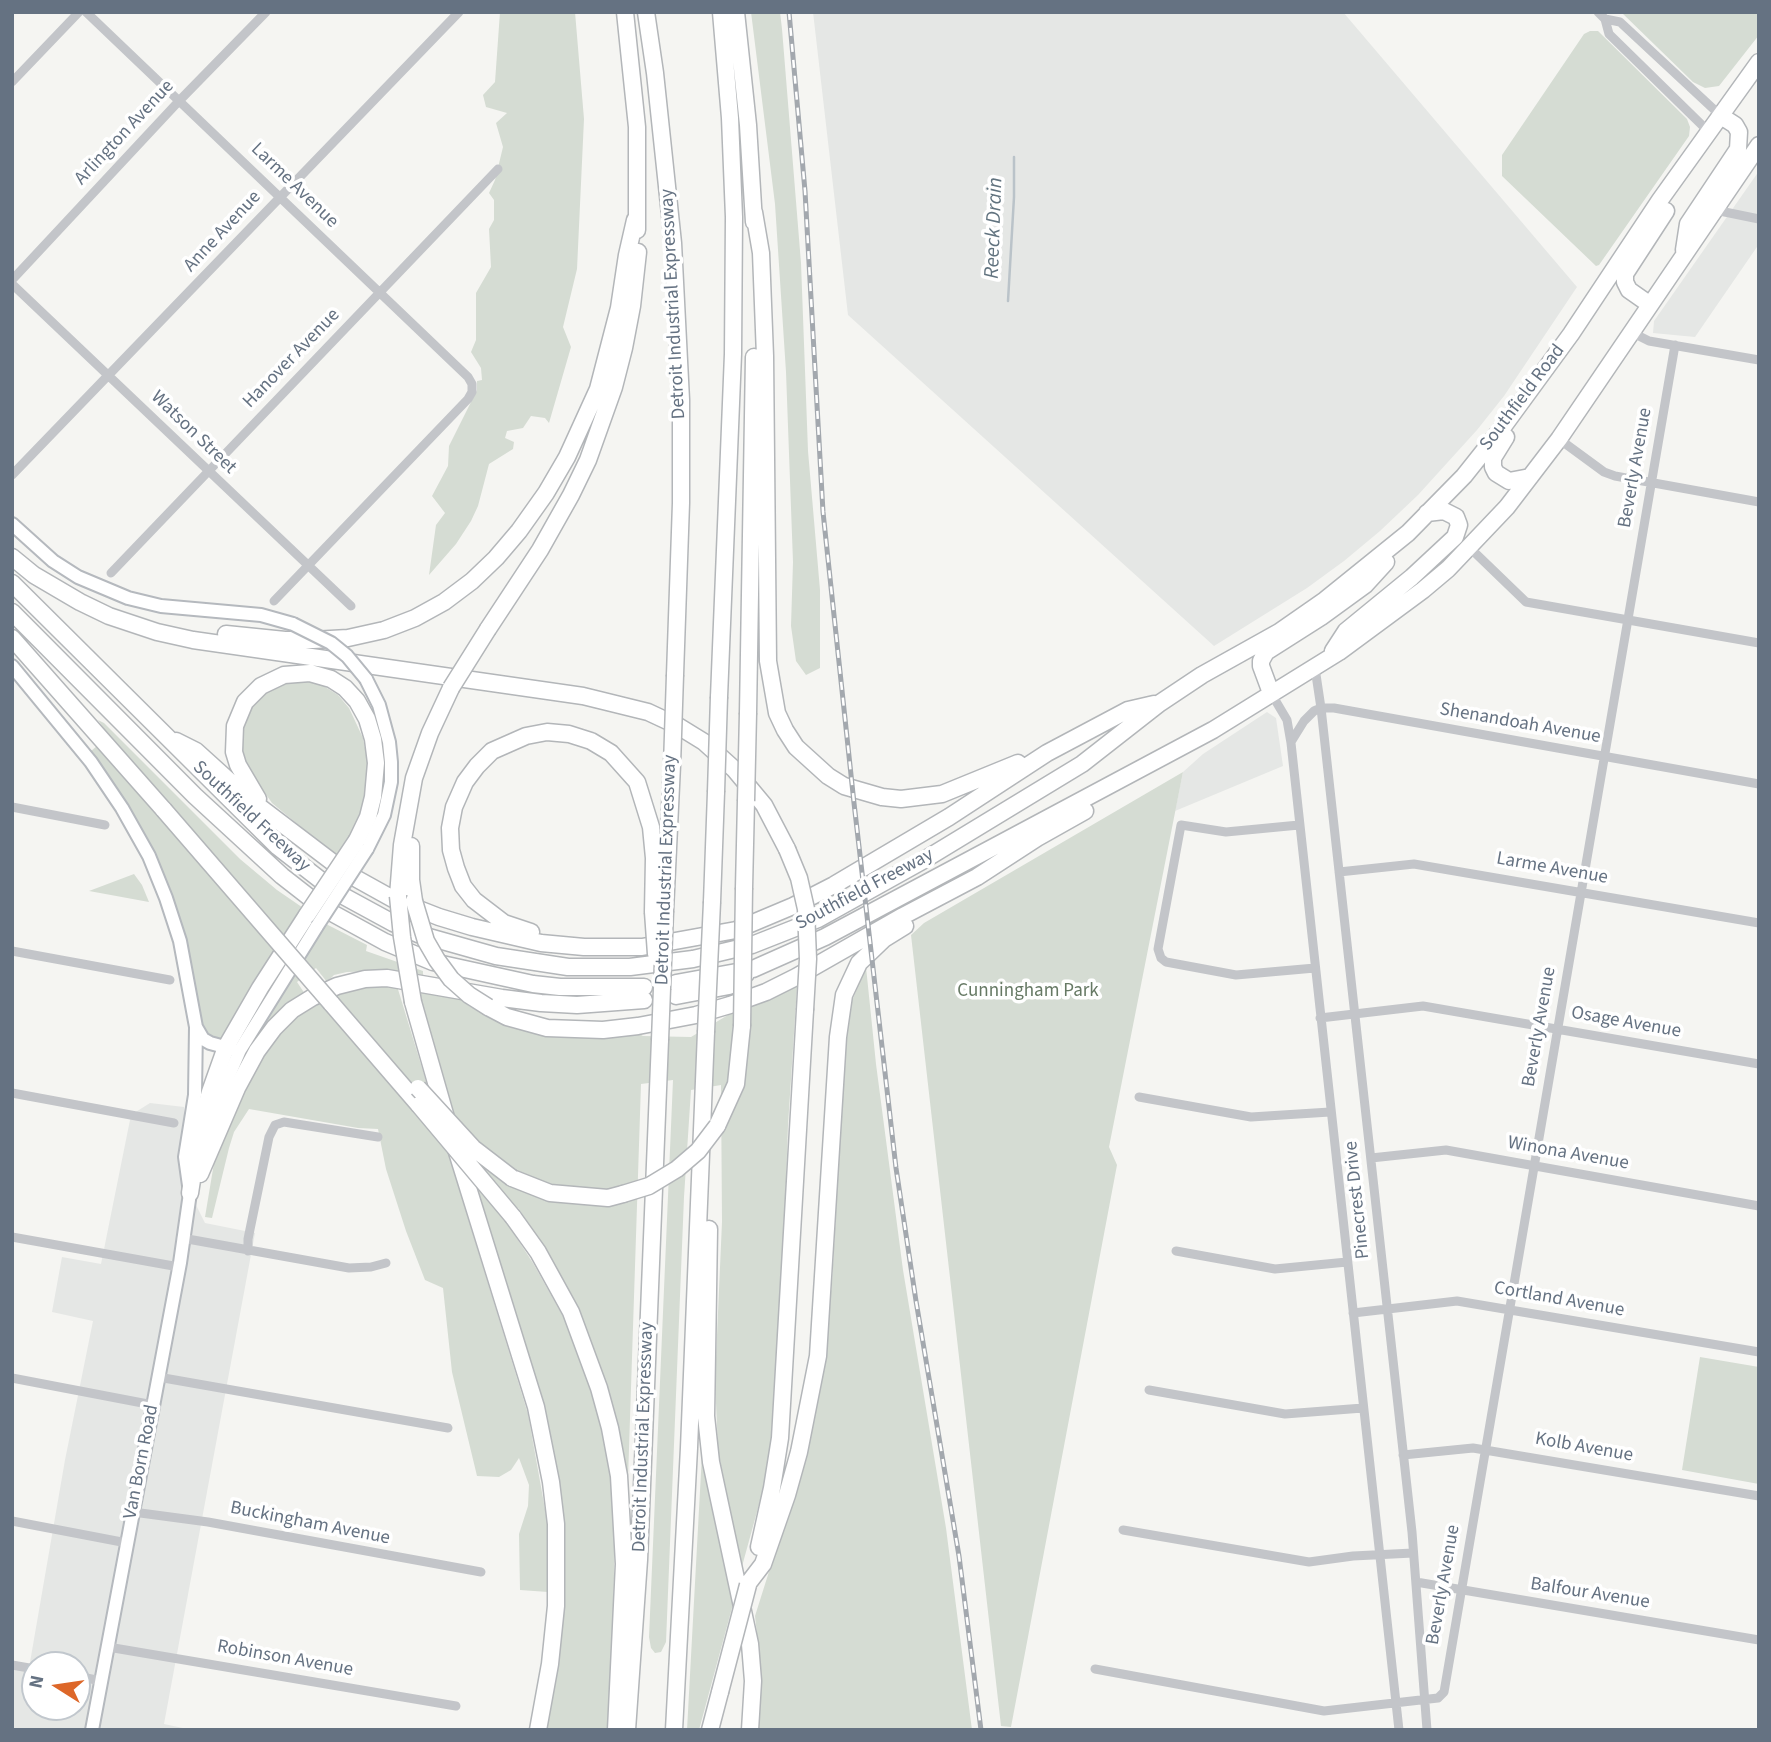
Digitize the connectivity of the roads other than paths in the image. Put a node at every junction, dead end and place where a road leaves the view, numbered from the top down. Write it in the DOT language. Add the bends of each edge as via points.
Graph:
graph roads {
  1 [pos="79,12"];
  2 [pos="86,12"];
  3 [pos="266,12"];
  4 [pos="459,12"];
  5 [pos="625,12"];
  6 [pos="646,12"];
  7 [pos="721,12"];
  8 [pos="736,12"];
  9 [pos="1602,15"];
  10 [pos="1759,62"];
  11 [pos="12,82"];
  12 [pos="179,101"];
  13 [pos="1721,116"];
  14 [pos="1705,138"];
  15 [pos="1759,145"];
  16 [pos="498,169"];
  17 [pos="280,197"];
  18 [pos="1715,211"];
  19 [pos="754,212"];
  20 [pos="1759,219"];
  21 [pos="635,220"];
  22 [pos="1683,254"];
  23 [pos="12,282"];
  24 [pos="380,293"];
  25 [pos="1649,304"];
  26 [pos="1633,332"];
  27 [pos="1570,334"];
  28 [pos="1675,345"];
  29 [pos="1759,360"];
  30 [pos="109,377"];
  31 [pos="1559,439"];
  32 [pos="208,472"];
  33 [pos="12,475"];
  34 [pos="1530,477"];
  35 [pos="1652,483"];
  36 [pos="1759,502"];
  37 [pos="1427,513"];
  38 [pos="12,524"];
  39 [pos="1394,544"];
  40 [pos="1469,547"];
  41 [pos="12,557"];
  42 [pos="307,566"];
  43 [pos="111,573"];
  44 [pos="12,583"];
  45 [pos="274,601"];
  46 [pos="351,606"];
  47 [pos="12,612"];
  48 [pos="109,616"];
  49 [pos="1628,620"];
  50 [pos="12,638"];
  51 [pos="1759,643"];
  52 [pos="1321,663"];
  53 [pos="12,666"];
  54 [pos="1217,666"];
  55 [pos="1271,693"];
  56 [pos="1160,703"];
  57 [pos="1321,708"];
  58 [pos="1213,730"];
  59 [pos="165,736"];
  60 [pos="1291,743"];
  61 [pos="1047,753"];
  62 [pos="1605,757"];
  63 [pos="1759,784"];
  64 [pos="12,807"];
  65 [pos="265,810"];
  66 [pos="105,825"];
  67 [pos="1299,825"];
  68 [pos="362,844"];
  69 [pos="1339,872"];
  70 [pos="977,877"];
  71 [pos="1581,892"];
  72 [pos="406,899"];
  73 [pos="659,912"];
  74 [pos="753,922"];
  75 [pos="1759,923"];
  76 [pos="12,951"];
  77 [pos="1315,968"];
  78 [pos="170,980"];
  79 [pos="671,994"];
  80 [pos="1355,1014"];
  81 [pos="1320,1018"];
  82 [pos="347,1022"];
  83 [pos="196,1027"];
  84 [pos="1558,1029"];
  85 [pos="233,1049"];
  86 [pos="1759,1065"];
  87 [pos="12,1093"];
  88 [pos="1139,1097"];
  89 [pos="1331,1112"];
  90 [pos="174,1123"];
  91 [pos="378,1138"];
  92 [pos="1371,1158"];
  93 [pos="1534,1166"];
  94 [pos="200,1174"];
  95 [pos="700,1177"];
  96 [pos="190,1193"];
  97 [pos="1759,1206"];
  98 [pos="12,1237"];
  99 [pos="183,1238"];
  100 [pos="248,1251"];
  101 [pos="1176,1251"];
  102 [pos="1347,1262"];
  103 [pos="386,1263"];
  104 [pos="179,1267"];
  105 [pos="1387,1309"];
  106 [pos="1508,1310"];
  107 [pos="1353,1313"];
  108 [pos="1759,1352"];
  109 [pos="158,1377"];
  110 [pos="12,1378"];
  111 [pos="1149,1390"];
  112 [pos="153,1405"];
  113 [pos="1363,1408"];
  114 [pos="448,1428"];
  115 [pos="1486,1450"];
  116 [pos="1403,1455"];
  117 [pos="1759,1496"];
  118 [pos="133,1512"];
  119 [pos="12,1521"];
  120 [pos="1124,1530"];
  121 [pos="127,1543"];
  122 [pos="1413,1553"];
  123 [pos="1379,1554"];
  124 [pos="481,1572"];
  125 [pos="1416,1582"];
  126 [pos="749,1583"];
  127 [pos="1461,1590"];
  128 [pos="1759,1640"];
  129 [pos="108,1647"];
  130 [pos="1095,1669"];
  131 [pos="91,1679"];
  132 [pos="101,1681"];
  133 [pos="1425,1700"];
  134 [pos="1396,1703"];
  135 [pos="456,1706"];
  136 [pos="1429,1729"];
  137 [pos="92,1730"];
  138 [pos="537,1730"];
  139 [pos="616,1730"];
  140 [pos="627,1730"];
  141 [pos="674,1730"];
  142 [pos="710,1730"];
  143 [pos="750,1730"];
  144 [pos="1399,1730"];
  1 -- 11 [label="street"];
  2 -- 12 [label="street, Larme Avenue"];
  3 -- 12 [label="street, Arlington Avenue"];
  4 -- 17 [label="street, Anne Avenue"];
  5 -- 21 [label="highway" via="637,127"];
  6 -- 73 [label="highway, Detroit Industrial Expressway, bridge" via="671,230 681,400 672,765"];
  7 -- 95 [label="highway, bridge" via="734,217 733,354"];
  8 -- 19 [label="highway"];
  9 -- 13 [label="street" via="1620,22"];
  9 -- 14 [label="street" via="1609,34"];
  10 -- 13 [label="highway, Southfield Road"];
  12 -- 17 [label="street, Larme Avenue"];
  12 -- 23 [label="street, Arlington Avenue"];
  13 -- 14 [label="highway, Southfield Road"];
  13 -- 22 [label="highway" via="1739,132 1738,149 1688,224"];
  14 -- 25 [label="highway" via="1689,179 1625,274 1629,290"];
  14 -- 27 [label="highway, Southfield Road"];
  15 -- 18 [label="highway"];
  16 -- 24 [label="street, Hanover Avenue"];
  17 -- 24 [label="street, Larme Avenue"];
  17 -- 30 [label="street, Anne Avenue"];
  18 -- 20 [label="street"];
  18 -- 22 [label="highway"];
  19 -- 61 [label="highway" via="761,253 765,356 768,661 777,713 785,730 811,763 844,786 901,799 942,794"];
  19 -- 82 [label="highway, bridge" via="740,1065 730,1101 698,1151 649,1186 608,1198 550,1193 512,1178 486,1160"];
  21 -- 48 [label="highway" via="610,350 583,425 519,531 472,581 415,618 348,638 285,640"];
  21 -- 72 [label="highway, bridge" via="639,241 632,306 602,424 571,495 451,688 438,717 414,778 406,814"];
  22 -- 25 [label="highway"];
  23 -- 30 [label="street, Watson Street"];
  24 -- 32 [label="street, Hanover Avenue"];
  24 -- 42 [label="street, Larme Avenue" via="468,377 472,388 468,399"];
  25 -- 26 [label="highway"];
  26 -- 28 [label="street" via="1647,340"];
  26 -- 31 [label="highway"];
  27 -- 34 [label="highway" via="1550,376 1493,458 1493,467 1502,479"];
  27 -- 37 [label="highway, Southfield Road" via="1464,476"];
  28 -- 29 [label="street"];
  28 -- 35 [label="street, Beverly Avenue"];
  30 -- 32 [label="street, Watson Street"];
  30 -- 33 [label="street, Anne Avenue"];
  31 -- 34 [label="highway"];
  31 -- 35 [label="street" via="1609,474"];
  32 -- 42 [label="street, Watson Street"];
  32 -- 43 [label="street, Hanover Avenue"];
  34 -- 40 [label="highway"];
  35 -- 36 [label="street"];
  35 -- 49 [label="street, Beverly Avenue"];
  37 -- 39 [label="highway, Southfield Road"];
  37 -- 52 [label="highway" via="1452,514 1459,525 1455,537 1346,631"];
  38 -- 68 [label="main road, bridge" via="53,561 116,593 161,606 261,615 293,624 347,656 366,680 383,716 391,762 384,815"];
  39 -- 54 [label="highway, Southfield Road" via="1279,632"];
  39 -- 55 [label="highway" via="1386,562 1365,585 1266,652 1261,666"];
  40 -- 49 [label="street" via="1526,601"];
  40 -- 52 [label="highway" via="1423,590"];
  41 -- 48 [label="highway" via="59,591"];
  42 -- 45 [label="street"];
  42 -- 46 [label="street, Watson Street"];
  44 -- 59 [label="highway, Southfield Freeway"];
  47 -- 94 [label="highway, Southfield Freeway" via="195,796 323,908 433,962 546,986 644,993 604,1004 541,1003 387,978 337,986 292,1010 257,1051"];
  48 -- 126 [label="highway, bridge" via="193,640 619,703 648,712 704,742 764,805 799,878 806,909 808,959 780,1438"];
  49 -- 51 [label="street"];
  49 -- 62 [label="street, Beverly Avenue"];
  50 -- 82 [label="highway, bridge"];
  52 -- 55 [label="highway"];
  52 -- 57 [label="street, Pinecrest Drive"];
  53 -- 83 [label="main road, Van Born Road" via="91,762 149,856 180,941"];
  54 -- 56 [label="highway, Southfield Freeway"];
  55 -- 58 [label="highway"];
  55 -- 60 [label="street, Pinecrest Drive" via="1287,720"];
  56 -- 59 [label="highway, Southfield Freeway" via="1082,764 818,919 752,945 630,967 568,967 496,956 393,923 336,892 278,846"];
  56 -- 61 [label="highway" via="1128,710"];
  57 -- 60 [label="street" via="1304,721"];
  57 -- 62 [label="street, Shenandoah Avenue"];
  57 -- 69 [label="street, Pinecrest Drive"];
  58 -- 70 [label="highway" via="1202,745"];
  58 -- 79 [label="highway, Southfield Freeway" via="825,937 753,969 729,986"];
  59 -- 65 [label="highway" via="196,751"];
  60 -- 67 [label="street, Pinecrest Drive"];
  61 -- 74 [label="highway" via="844,880"];
  62 -- 63 [label="street, Shenandoah Avenue"];
  62 -- 71 [label="street, Beverly Avenue"];
  64 -- 66 [label="street"];
  65 -- 68 [label="highway" via="235,758 237,718 251,696 275,678 297,673 321,675 357,701 373,739 373,797"];
  65 -- 74 [label="highway" via="348,874 393,899 492,933 561,946 642,947 736,930"];
  67 -- 77 [label="street, Pinecrest Drive"];
  67 -- 77 [label="street" via="1226,832 1181,825 1159,954 1166,962 1236,975"];
  68 -- 85 [label="highway, bridge" via="260,988"];
  69 -- 71 [label="street, Larme Avenue" via="1414,864"];
  69 -- 80 [label="street, Pinecrest Drive"];
  70 -- 72 [label="highway, bridge" via="766,992 696,1015 626,1028 570,1030 526,1023 488,1007 451,979"];
  70 -- 126 [label="highway" via="884,939 853,971 844,995 839,1012 818,1356 786,1495 763,1564"];
  71 -- 75 [label="street, Larme Avenue"];
  71 -- 84 [label="street, Beverly Avenue"];
  72 -- 138 [label="highway, bridge" via="402,937 413,1002 536,1406 551,1482 556,1606"];
  73 -- 74 [label="highway" via="646,805 637,782 611,753 569,734 526,736 492,751 465,782 454,807 451,850 463,886 504,923 531,932 622,941"];
  73 -- 79 [label="highway, Detroit Industrial Expressway, bridge"];
  76 -- 78 [label="street"];
  77 -- 81 [label="street, Pinecrest Drive"];
  79 -- 140 [label="highway, Detroit Industrial Expressway, bridge" via="660,1040"];
  80 -- 81 [label="street, Osage Avenue"];
  80 -- 84 [label="street, Osage Avenue" via="1423,1006"];
  80 -- 92 [label="street, Pinecrest Drive"];
  81 -- 89 [label="street, Pinecrest Drive"];
  82 -- 139 [label="highway, bridge" via="513,1217 571,1312 599,1388 619,1476 624,1564"];
  83 -- 85 [label="main road" via="203,1039"];
  83 -- 96 [label="main road, Van Born Road" via="195,1095 185,1157"];
  84 -- 86 [label="street, Osage Avenue"];
  84 -- 93 [label="street, Beverly Avenue"];
  85 -- 94 [label="main road, Van Born Road"];
  85 -- 96 [label="highway" via="210,1091"];
  87 -- 90 [label="street"];
  88 -- 89 [label="street" via="1261,1118"];
  89 -- 102 [label="street, Pinecrest Drive"];
  91 -- 100 [label="street" via="284,1122 275,1125 269,1136"];
  92 -- 93 [label="street, Winona Avenue" via="1446,1150"];
  92 -- 105 [label="street, Pinecrest Drive"];
  93 -- 97 [label="street, Winona Avenue"];
  93 -- 106 [label="street, Beverly Avenue"];
  94 -- 96 [label="main road, Van Born Road"];
  95 -- 141 [label="highway"];
  95 -- 143 [label="highway" via="709,1214 706,1416 711,1462 750,1644"];
  96 -- 99 [label="main road, Van Born Road"];
  98 -- 104 [label="street"];
  99 -- 100 [label="street"];
  99 -- 104 [label="main road, Van Born Road"];
  100 -- 103 [label="street" via="349,1268"];
  101 -- 102 [label="street" via="1275,1269"];
  102 -- 107 [label="street, Pinecrest Drive"];
  104 -- 109 [label="main road, Van Born Road"];
  105 -- 106 [label="street, Cortland Avenue" via="1457,1301"];
  105 -- 107 [label="street, Cortland Avenue"];
  105 -- 116 [label="street, Pinecrest Drive"];
  106 -- 108 [label="street, Cortland Avenue"];
  106 -- 115 [label="street, Beverly Avenue"];
  107 -- 113 [label="street, Pinecrest Drive"];
  109 -- 112 [label="main road, Van Born Road"];
  109 -- 114 [label="street"];
  110 -- 112 [label="street"];
  111 -- 113 [label="street" via="1285,1414"];
  112 -- 118 [label="main road, Van Born Road"];
  113 -- 123 [label="street, Pinecrest Drive"];
  115 -- 116 [label="street, Kolb Avenue"];
  115 -- 117 [label="street, Kolb Avenue"];
  115 -- 127 [label="street, Beverly Avenue"];
  116 -- 122 [label="street, Pinecrest Drive"];
  118 -- 121 [label="main road, Van Born Road"];
  118 -- 124 [label="street, Buckingham Avenue"];
  119 -- 121 [label="street"];
  120 -- 123 [label="street" via="1309,1562"];
  121 -- 129 [label="main road, Van Born Road"];
  122 -- 123 [label="street"];
  122 -- 125 [label="street, Pinecrest Drive"];
  123 -- 134 [label="street, Pinecrest Drive"];
  125 -- 127 [label="street, Balfour Avenue"];
  125 -- 133 [label="street, Pinecrest Drive"];
  126 -- 142 [label="highway, bridge"];
  127 -- 128 [label="street, Balfour Avenue"];
  127 -- 133 [label="street, Beverly Avenue" via="1444,1692"];
  129 -- 132 [label="main road, Van Born Road"];
  129 -- 135 [label="street, Robinson Avenue"];
  130 -- 134 [label="street" via="1324,1711"];
  131 -- 132 [label="street"];
  132 -- 137 [label="main road, Van Born Road"];
  133 -- 134 [label="street"];
  133 -- 136 [label="street, Pinecrest Drive"];
  134 -- 144 [label="street, Pinecrest Drive"];
}
